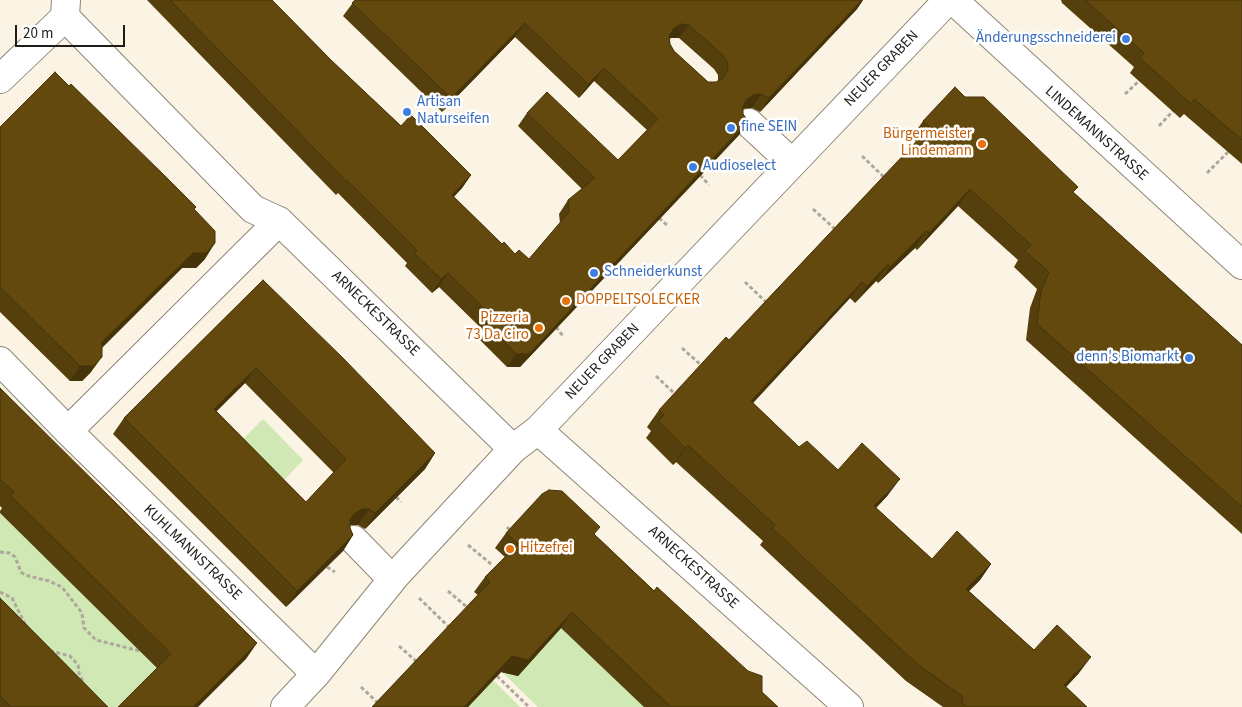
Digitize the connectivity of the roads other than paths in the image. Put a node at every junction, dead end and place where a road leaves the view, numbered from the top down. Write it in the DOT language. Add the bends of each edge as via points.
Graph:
graph roads {
  1 [pos="948,0"];
  2 [pos="953,0"];
  3 [pos="66,8"];
  4 [pos="0,79"];
  5 [pos="750,123"];
  6 [pos="792,163"];
  7 [pos="279,221"];
  8 [pos="1242,265"];
  9 [pos="0,361"];
  10 [pos="538,430"];
  11 [pos="68,432"];
  12 [pos="513,449"];
  13 [pos="354,540"];
  14 [pos="394,577"];
  15 [pos="316,674"];
  16 [pos="285,707"];
  17 [pos="849,707"];
  1 -- 6 [label="street, NEUER GRABEN"];
  2 -- 8 [label="street, LINDEMANNSTRASSE"];
  3 -- 4 [label="street"];
  3 -- 7 [label="street, ARNECKESTRASSE" via="252,209"];
  5 -- 6 [label="street"];
  6 -- 10 [label="street, NEUER GRABEN"];
  7 -- 11 [label="street"];
  7 -- 12 [label="street, ARNECKESTRASSE"];
  9 -- 11 [label="street, KUHLMANNSTRASSE"];
  10 -- 12 [label="street, NEUER GRABEN"];
  10 -- 17 [label="street, ARNECKESTRASSE"];
  11 -- 15 [label="street, KUHLMANNSTRASSE"];
  12 -- 14 [label="street, NEUER GRABEN"];
  13 -- 14 [label="street"];
  14 -- 15 [label="street, NEUER GRABEN"];
  15 -- 16 [label="street, NEUER GRABEN"];
}
